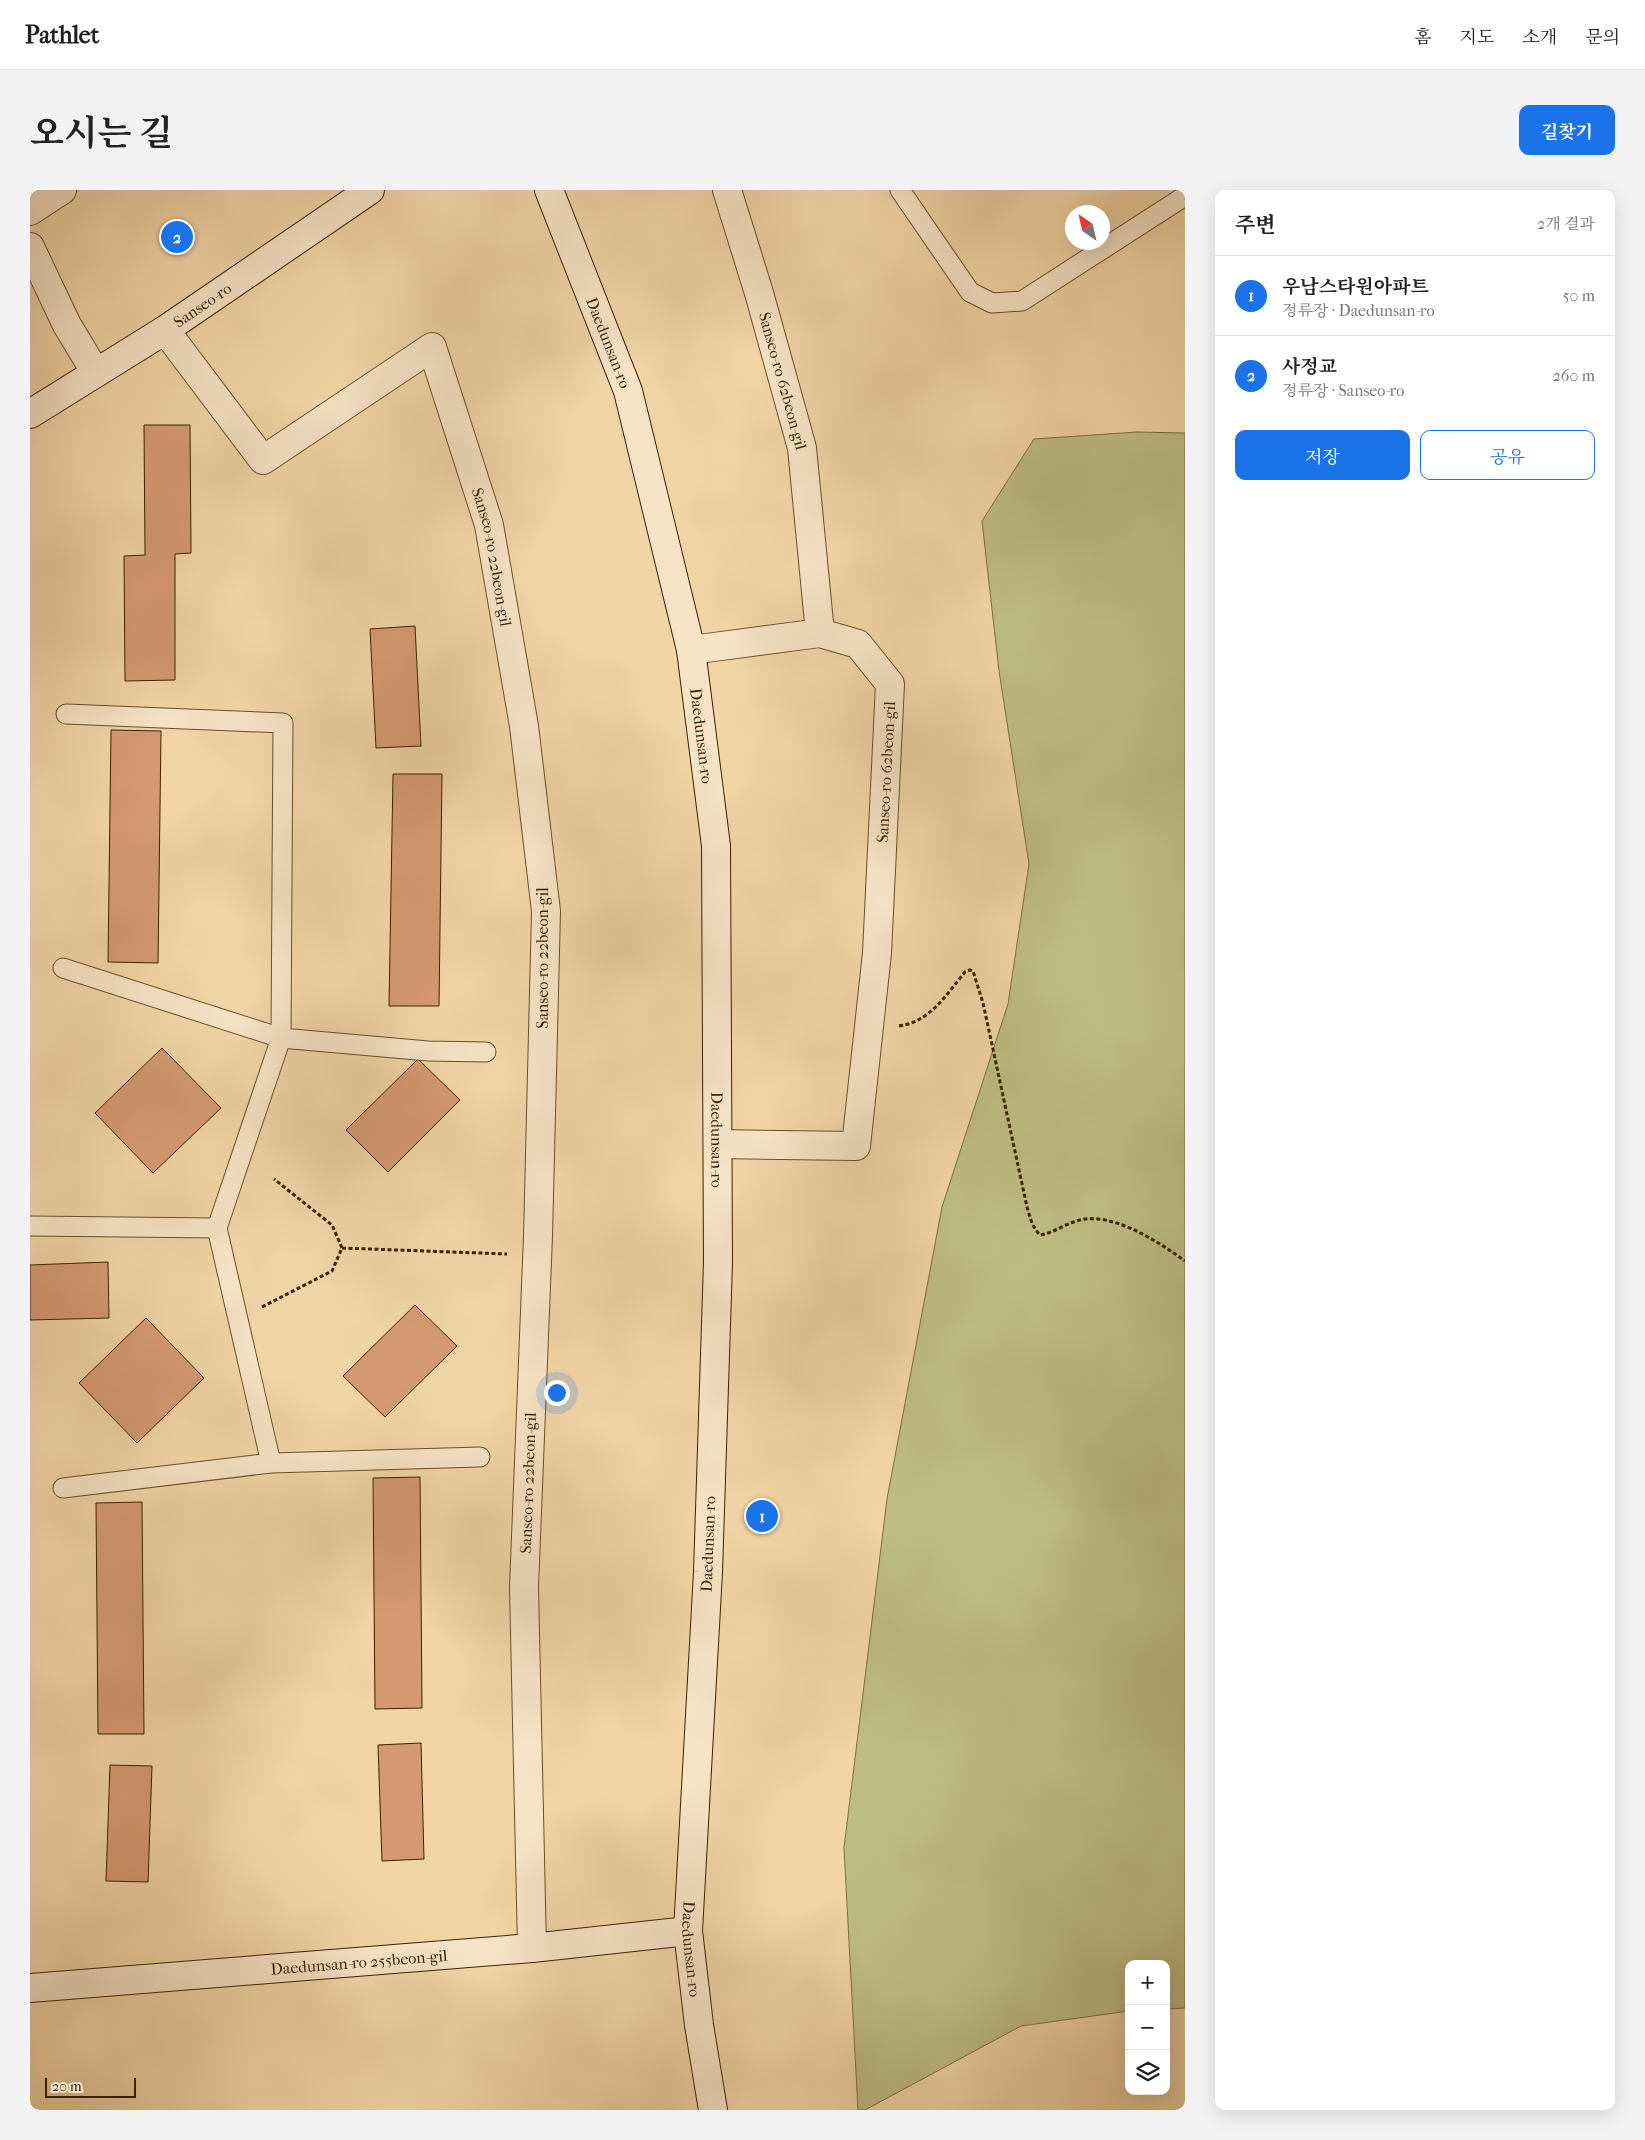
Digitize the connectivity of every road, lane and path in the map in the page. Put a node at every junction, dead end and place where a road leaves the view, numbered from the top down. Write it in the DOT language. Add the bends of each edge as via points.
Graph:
graph roads {
  1 [pos="62,190"];
  2 [pos="370,190"];
  3 [pos="550,190"];
  4 [pos="727,190"];
  5 [pos="900,190"];
  6 [pos="1185,196"];
  7 [pos="30,211"];
  8 [pos="30,247"];
  9 [pos="164,330"];
  10 [pos="96,373"];
  11 [pos="30,414"];
  12 [pos="820,632"];
  13 [pos="691,650"];
  14 [pos="66,714"];
  15 [pos="63,968"];
  16 [pos="868,1028"];
  17 [pos="281,1038"];
  18 [pos="486,1052"];
  19 [pos="718,1144"];
  20 [pos="274,1179"];
  21 [pos="30,1226"];
  22 [pos="217,1228"];
  23 [pos="342,1248"];
  24 [pos="508,1254"];
  25 [pos="1185,1261"];
  26 [pos="262,1307"];
  27 [pos="480,1457"];
  28 [pos="271,1463"];
  29 [pos="63,1488"];
  30 [pos="688,1932"];
  31 [pos="532,1948"];
  32 [pos="30,1988"];
  33 [pos="713,2110"];
  1 -- 7 [label="street"];
  2 -- 9 [label="street, Sanseo-ro"];
  3 -- 13 [label="street, Daedunsan-ro" via="628,391"];
  4 -- 12 [label="street, Sanseo-ro 62beon-gil" via="802,448"];
  5 -- 6 [label="lane" via="970,292 992,303 1022,301"];
  8 -- 10 [label="street" via="67,325"];
  9 -- 10 [label="street, Sanseo-ro"];
  9 -- 31 [label="street, Sanseo-ro 22beon-gil" via="263,460 432,347 489,525 524,726 546,911 538,1236 524,1587"];
  10 -- 11 [label="street, Sanseo-ro"];
  12 -- 13 [label="street"];
  12 -- 16 [label="street, Sanseo-ro 62beon-gil" via="858,644 890,684 877,952"];
  13 -- 19 [label="street, Daedunsan-ro" via="716,846"];
  14 -- 17 [label="lane" via="283,723"];
  15 -- 17 [label="lane"];
  16 -- 19 [label="street, Sanseo-ro 62beon-gil" via="856,1146"];
  16 -- 25 [label="path" via="902,1026 924,1018 965,972 973,971 983,1003 1027,1207 1037,1232 1047,1234 1089,1218 1108,1220 1132,1229"];
  17 -- 18 [label="lane" via="428,1051"];
  17 -- 22 [label="lane"];
  19 -- 30 [label="street, Daedunsan-ro" via="718,1262 708,1563"];
  20 -- 23 [label="path" via="332,1225"];
  21 -- 22 [label="lane"];
  22 -- 28 [label="lane"];
  23 -- 24 [label="path"];
  23 -- 26 [label="path" via="332,1270"];
  27 -- 28 [label="lane"];
  28 -- 29 [label="lane"];
  30 -- 31 [label="street, Daedunsan-ro 255beon-gil"];
  30 -- 33 [label="street, Daedunsan-ro" via="698,2025"];
  31 -- 32 [label="street, Daedunsan-ro 255beon-gil"];
}
